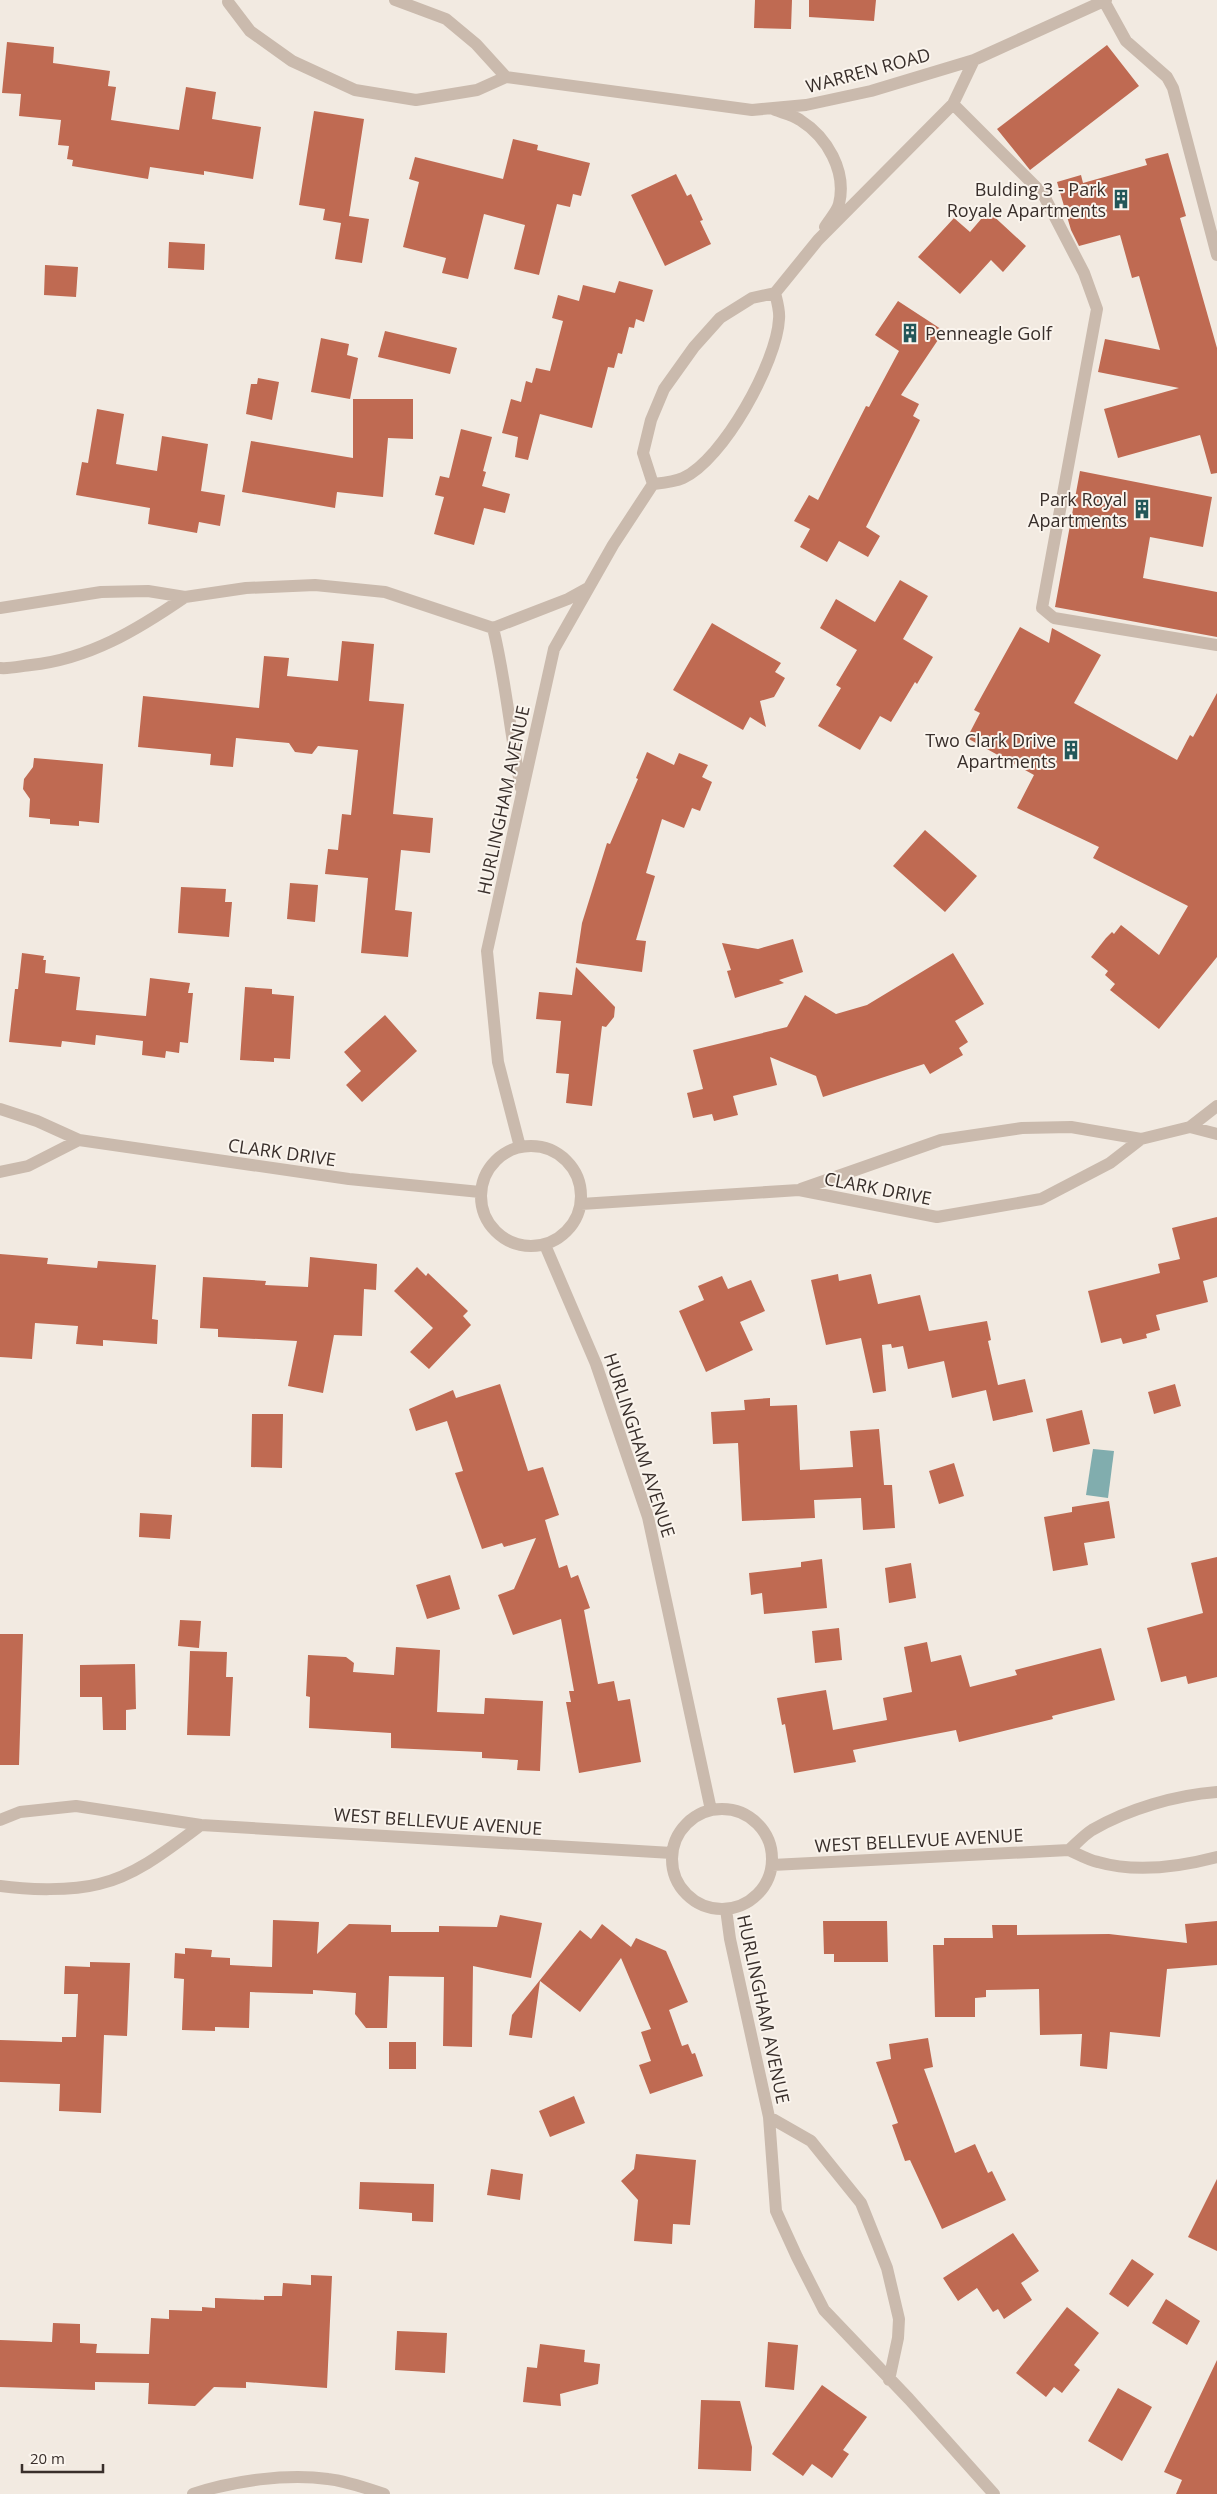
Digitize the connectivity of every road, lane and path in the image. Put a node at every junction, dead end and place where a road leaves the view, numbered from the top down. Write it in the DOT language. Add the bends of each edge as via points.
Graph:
graph roads {
  1 [pos="227,0"];
  2 [pos="395,0"];
  3 [pos="1105,0"];
  4 [pos="974,60"];
  5 [pos="506,77"];
  6 [pos="953,104"];
  7 [pos="772,108"];
  8 [pos="818,240"];
  9 [pos="1217,255"];
  10 [pos="775,293"];
  11 [pos="653,484"];
  12 [pos="590,586"];
  13 [pos="185,597"];
  14 [pos="0,608"];
  15 [pos="493,628"];
  16 [pos="1217,645"];
  17 [pos="0,668"];
  18 [pos="522,793"];
  19 [pos="1217,1106"];
  20 [pos="0,1109"];
  21 [pos="1190,1127"];
  22 [pos="1217,1134"];
  23 [pos="1140,1139"];
  24 [pos="79,1140"];
  25 [pos="520,1147"];
  26 [pos="0,1172"];
  27 [pos="800,1190"];
  28 [pos="480,1192"];
  29 [pos="581,1204"];
  30 [pos="545,1245"];
  31 [pos="1217,1792"];
  32 [pos="711,1810"];
  33 [pos="0,1820"];
  34 [pos="201,1825"];
  35 [pos="1069,1850"];
  36 [pos="672,1853"];
  37 [pos="1217,1857"];
  38 [pos="772,1865"];
  39 [pos="0,1886"];
  40 [pos="726,1909"];
  41 [pos="769,2117"];
  42 [pos="889,2380"];
  43 [pos="193,2494"];
  44 [pos="384,2494"];
  45 [pos="994,2494"];
  1 -- 5 [label="street" via="250,31 292,61 355,90 416,100 477,90"];
  2 -- 5 [label="street" via="446,19 476,44"];
  3 -- 4 [label="street, WARREN ROAD"];
  3 -- 9 [label="street" via="1126,41 1167,77 1173,88"];
  4 -- 6 [label="street"];
  4 -- 7 [label="street, WARREN ROAD" via="871,91 806,105"];
  5 -- 7 [label="street, WARREN ROAD" via="752,110"];
  6 -- 8 [label="street"];
  6 -- 16 [label="street" via="1043,194 1084,273 1097,309 1042,608 1054,618"];
  7 -- 8 [label="street" via="811,128 833,154 840,179 839,204"];
  8 -- 10 [label="street"];
  10 -- 11 [label="street" via="780,318 777,335 759,382 737,422 701,466 682,479"];
  10 -- 11 [label="street" via="752,298 720,318 694,347 664,390 651,420 643,454"];
  11 -- 12 [label="street, HURLINGHAM AVENUE"];
  12 -- 15 [label="street" via="568,599"];
  12 -- 18 [label="street, HURLINGHAM AVENUE" via="554,649"];
  13 -- 14 [label="street" via="148,592 101,592"];
  13 -- 15 [label="street" via="246,588 315,586 385,592"];
  13 -- 17 [label="street" via="147,623 96,649 56,662"];
  15 -- 18 [label="street" via="503,666 506,705"];
  18 -- 25 [label="street, HURLINGHAM AVENUE" via="487,951 498,1062"];
  19 -- 21 [label="street, CLARK DRIVE"];
  20 -- 24 [label="street, CLARK DRIVE"];
  21 -- 22 [label="street, CLARK DRIVE"];
  21 -- 23 [label="street, CLARK DRIVE"];
  23 -- 27 [label="street, CLARK DRIVE" via="1071,1127 1022,1128 941,1140"];
  23 -- 27 [label="street, CLARK DRIVE" via="1110,1163 1041,1199 937,1217"];
  24 -- 26 [label="street" via="28,1166"];
  24 -- 28 [label="street, CLARK DRIVE" via="349,1179"];
  25 -- 28 [label="street" via="492,1163"];
  25 -- 29 [label="street" via="536,1146 565,1159 575,1172"];
  27 -- 29 [label="street, CLARK DRIVE"];
  28 -- 30 [label="street" via="485,1215 499,1235 529,1247"];
  29 -- 30 [label="street" via="569,1230"];
  30 -- 32 [label="street, HURLINGHAM AVENUE" via="596,1364 648,1518"];
  31 -- 35 [label="street" via="1200,1793 1139,1809 1091,1830"];
  32 -- 36 [label="street" via="696,1815 684,1825"];
  32 -- 38 [label="street" via="727,1809 742,1813 755,1822 766,1834"];
  33 -- 34 [label="street, WEST BELLEVUE AVENUE" via="20,1812 76,1806"];
  34 -- 36 [label="street, WEST BELLEVUE AVENUE"];
  34 -- 39 [label="street" via="159,1856 99,1885 28,1890"];
  35 -- 37 [label="street, WEST BELLEVUE AVENUE" via="1097,1862 1132,1868 1174,1866"];
  35 -- 38 [label="street, WEST BELLEVUE AVENUE"];
  36 -- 40 [label="street" via="672,1868 686,1894 697,1903"];
  38 -- 40 [label="street" via="767,1881 757,1895 742,1905"];
  40 -- 41 [label="street, HURLINGHAM AVENUE"];
  41 -- 42 [label="street, HURLINGHAM AVENUE" via="776,2211 824,2310"];
  41 -- 42 [label="street, HURLINGHAM AVENUE" via="811,2141 861,2203 887,2268 899,2319"];
  42 -- 45 [label="street, HURLINGHAM AVENUE"];
  43 -- 44 [label="street" via="213,2487 289,2477 328,2479"];
}
